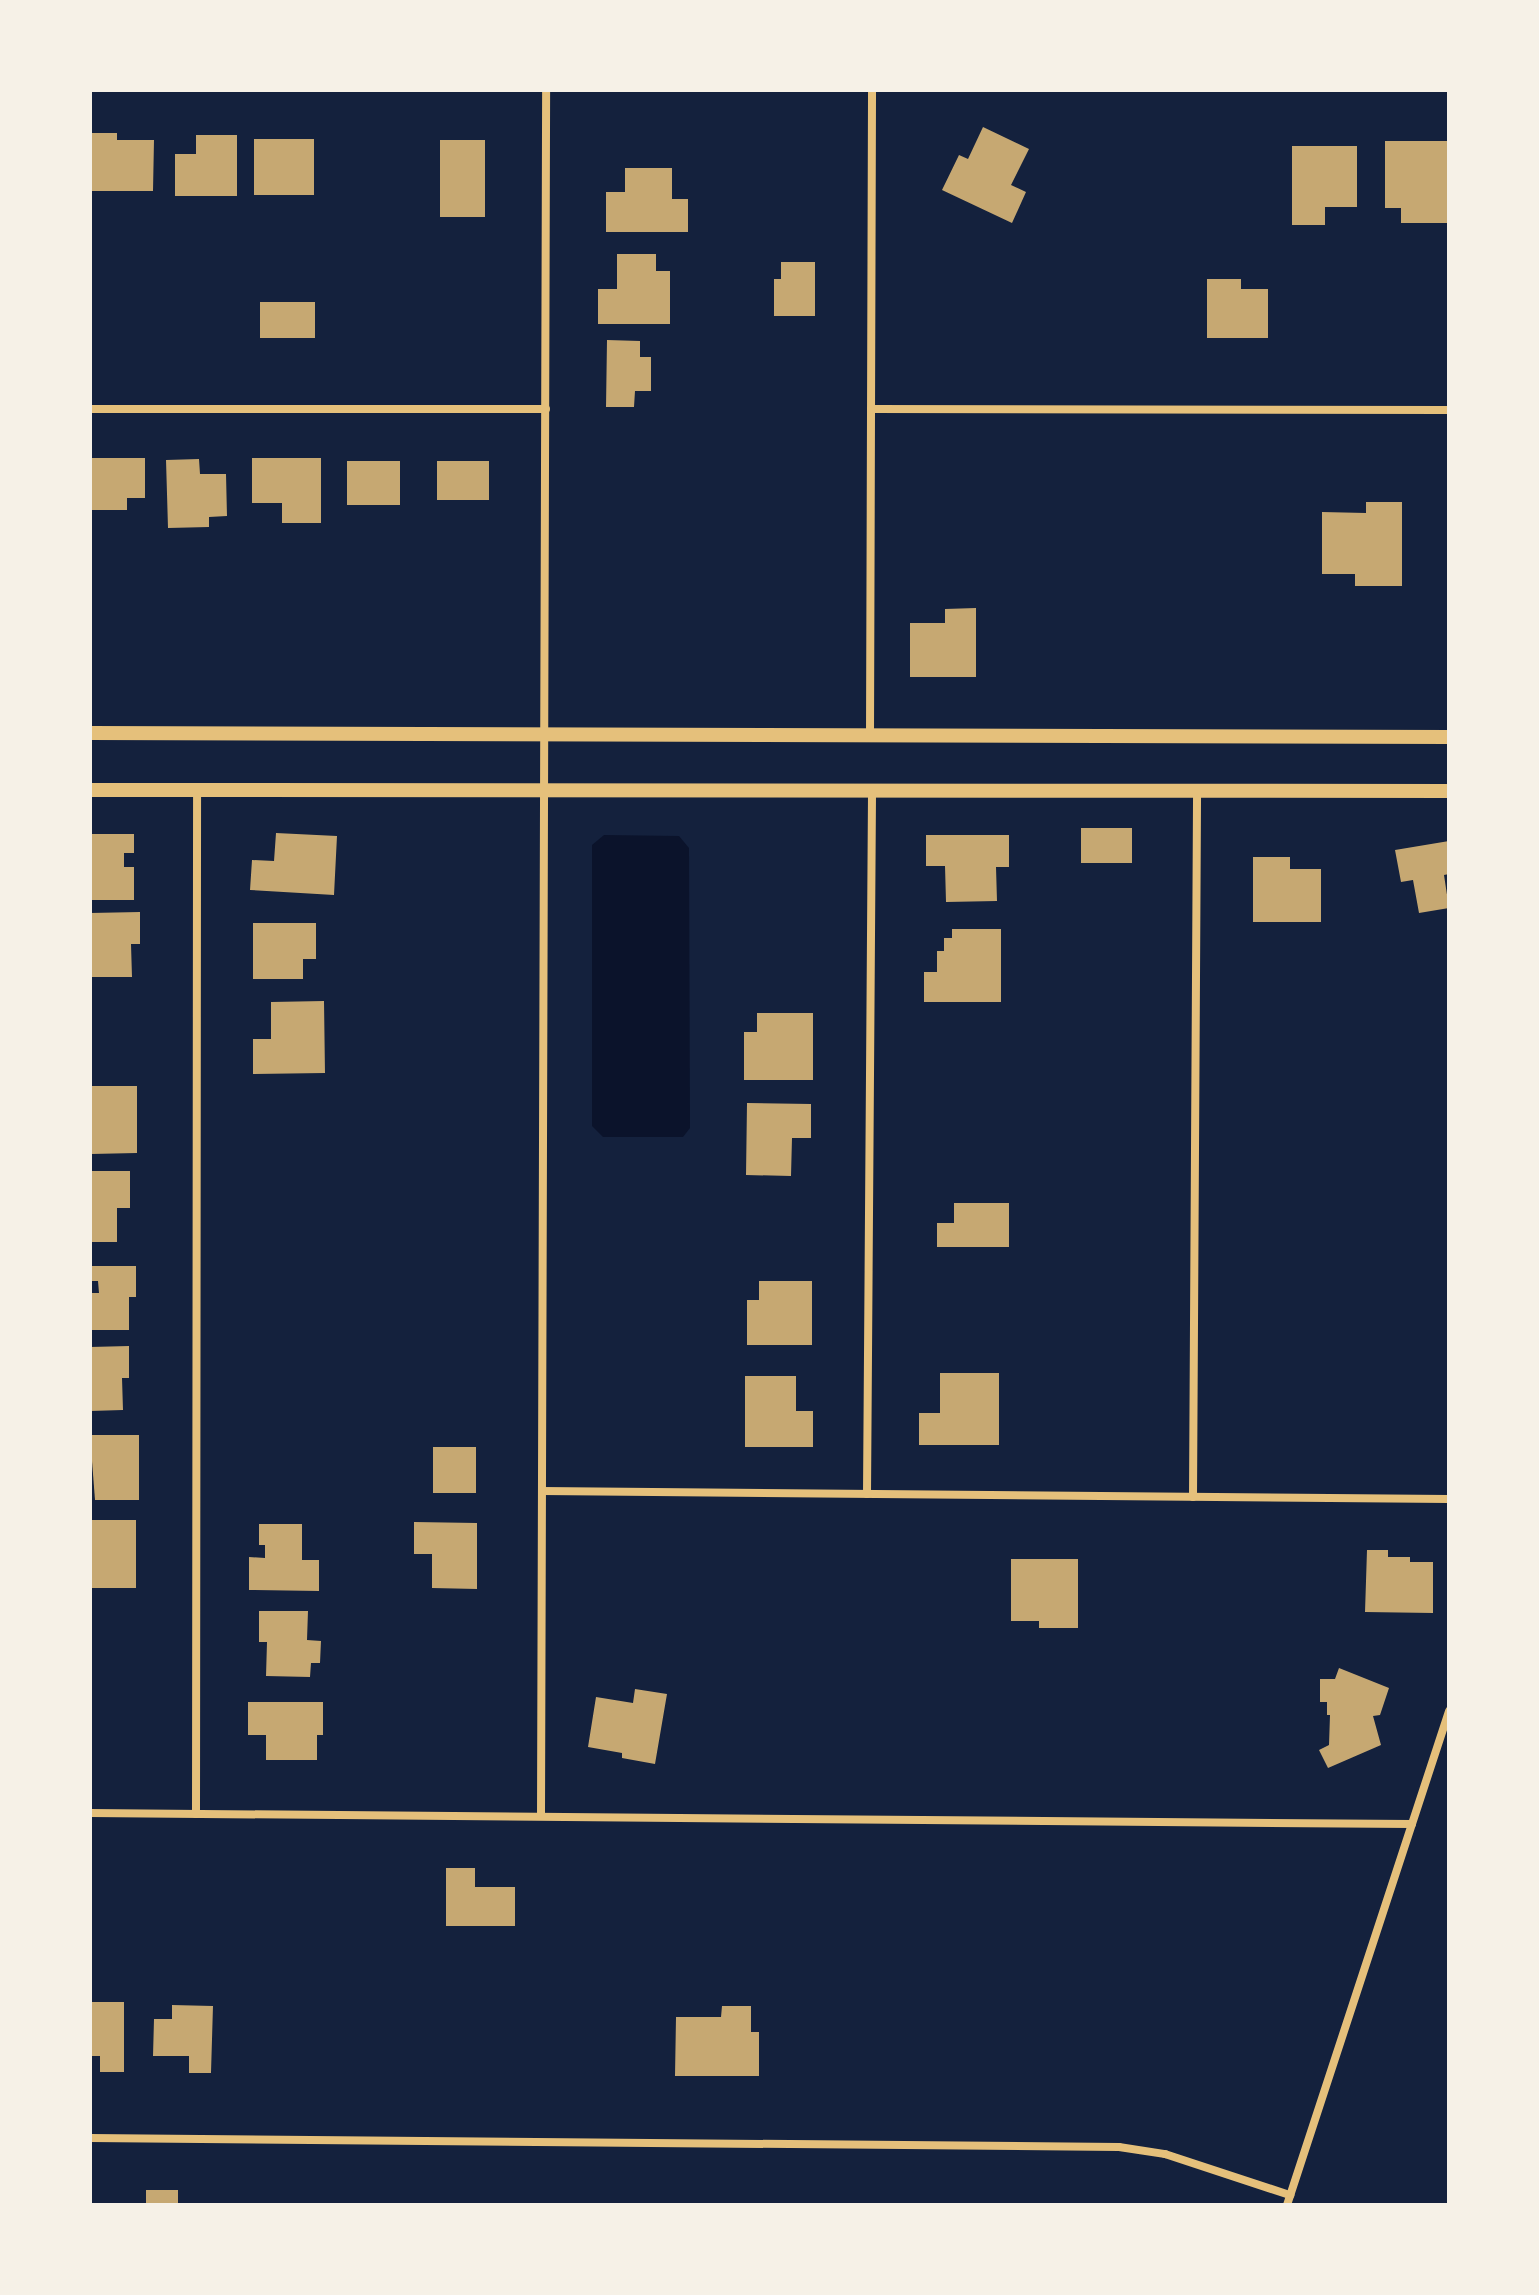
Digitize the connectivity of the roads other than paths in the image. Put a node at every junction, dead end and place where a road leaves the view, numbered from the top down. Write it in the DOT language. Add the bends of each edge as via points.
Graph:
graph roads {
  1 [pos="546,90"];
  2 [pos="872,90"];
  3 [pos="90,409"];
  4 [pos="546,409"];
  5 [pos="871,409"];
  6 [pos="1449,410"];
  7 [pos="90,733"];
  8 [pos="544,735"];
  9 [pos="870,735"];
  10 [pos="1449,737"];
  11 [pos="90,790"];
  12 [pos="197,791"];
  13 [pos="545,791"];
  14 [pos="872,791"];
  15 [pos="1449,791"];
  16 [pos="1197,793"];
  17 [pos="542,1491"];
  18 [pos="867,1494"];
  19 [pos="1193,1497"];
  20 [pos="1449,1499"];
  21 [pos="1449,1711"];
  22 [pos="90,1813"];
  23 [pos="196,1814"];
  24 [pos="541,1816"];
  25 [pos="1412,1824"];
  26 [pos="90,2138"];
  27 [pos="1290,2195"];
  28 [pos="1287,2205"];
  1 -- 4 [label="street"];
  2 -- 5 [label="street"];
  3 -- 4 [label="street"];
  4 -- 8 [label="street"];
  5 -- 6 [label="street"];
  5 -- 9 [label="street"];
  7 -- 8 [label="street"];
  8 -- 9 [label="street"];
  8 -- 13 [label="street"];
  9 -- 10 [label="street"];
  11 -- 12 [label="street"];
  12 -- 13 [label="street"];
  12 -- 23 [label="street"];
  13 -- 14 [label="street"];
  13 -- 17 [label="street"];
  14 -- 16 [label="street"];
  14 -- 18 [label="street"];
  15 -- 16 [label="street"];
  16 -- 19 [label="street"];
  17 -- 18 [label="street"];
  17 -- 24 [label="street"];
  18 -- 19 [label="street"];
  19 -- 20 [label="street"];
  21 -- 25 [label="street"];
  22 -- 23 [label="street"];
  23 -- 24 [label="street"];
  24 -- 25 [label="street"];
  25 -- 27 [label="street"];
  26 -- 27 [label="street" via="1119,2147 1165,2154"];
  27 -- 28 [label="street"];
}
